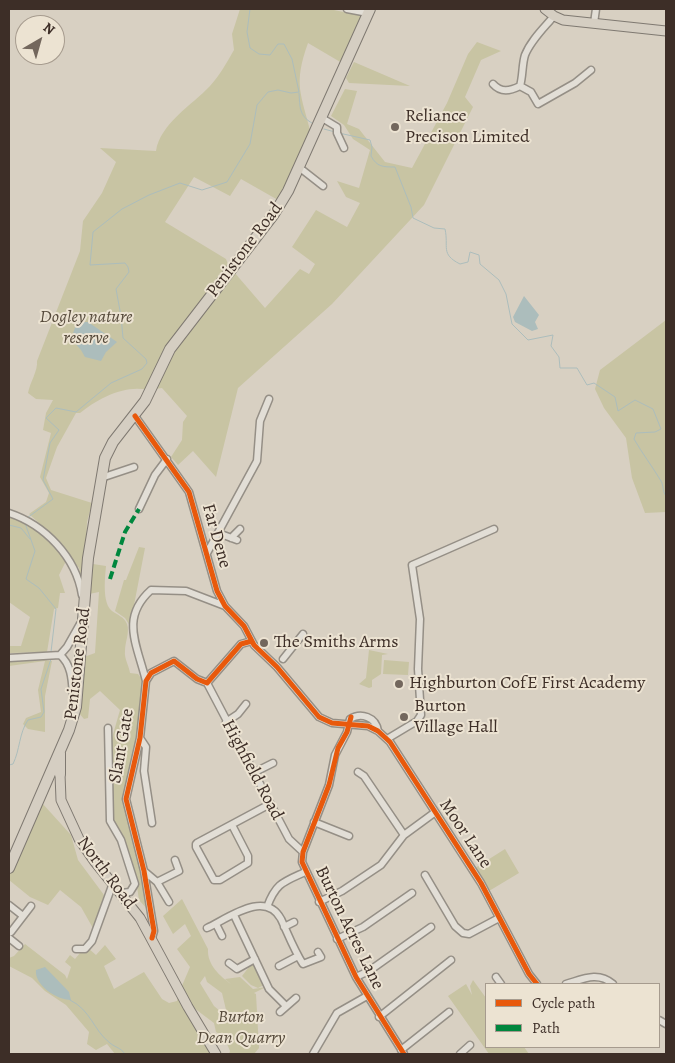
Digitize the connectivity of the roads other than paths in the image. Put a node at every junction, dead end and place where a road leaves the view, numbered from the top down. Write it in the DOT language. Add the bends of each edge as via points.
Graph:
graph roads {
  1 [pos="347,9"];
  2 [pos="545,9"];
  3 [pos="596,9"];
  4 [pos="369,11"];
  5 [pos="554,16"];
  6 [pos="594,23"];
  7 [pos="666,31"];
  8 [pos="591,70"];
  9 [pos="493,84"];
  10 [pos="520,86"];
  11 [pos="322,118"];
  12 [pos="344,148"];
  13 [pos="300,168"];
  14 [pos="323,186"];
  15 [pos="269,399"];
  16 [pos="135,416"];
  17 [pos="166,459"];
  18 [pos="134,467"];
  19 [pos="100,478"];
  20 [pos="139,509"];
  21 [pos="9,513"];
  22 [pos="240,529"];
  23 [pos="494,529"];
  24 [pos="218,533"];
  25 [pos="207,553"];
  26 [pos="86,603"];
  27 [pos="225,606"];
  28 [pos="303,634"];
  29 [pos="252,641"];
  30 [pos="58,655"];
  31 [pos="9,658"];
  32 [pos="280,663"];
  33 [pos="146,681"];
  34 [pos="207,683"];
  35 [pos="76,704"];
  36 [pos="246,704"];
  37 [pos="226,722"];
  38 [pos="348,723"];
  39 [pos="108,728"];
  40 [pos="140,738"];
  41 [pos="387,739"];
  42 [pos="273,763"];
  43 [pos="57,770"];
  44 [pos="358,772"];
  45 [pos="253,773"];
  46 [pos="270,804"];
  47 [pos="434,813"];
  48 [pos="152,822"];
  49 [pos="314,822"];
  50 [pos="232,825"];
  51 [pos="349,836"];
  52 [pos="404,836"];
  53 [pos="303,852"];
  54 [pos="175,860"];
  55 [pos="9,868"];
  56 [pos="144,871"];
  57 [pos="305,872"];
  58 [pos="425,875"];
  59 [pos="157,882"];
  60 [pos="113,883"];
  61 [pos="412,893"];
  62 [pos="121,894"];
  63 [pos="169,902"];
  64 [pos="319,902"];
  65 [pos="31,906"];
  66 [pos="11,907"];
  67 [pos="267,907"];
  68 [pos="234,915"];
  69 [pos="9,916"];
  70 [pos="23,916"];
  71 [pos="499,918"];
  72 [pos="294,922"];
  73 [pos="216,924"];
  74 [pos="284,927"];
  75 [pos="431,927"];
  76 [pos="207,928"];
  77 [pos="10,935"];
  78 [pos="222,936"];
  79 [pos="152,938"];
  80 [pos="337,939"];
  81 [pos="20,946"];
  82 [pos="76,949"];
  83 [pos="318,952"];
  84 [pos="298,956"];
  85 [pos="255,959"];
  86 [pos="451,960"];
  87 [pos="230,963"];
  88 [pos="279,966"];
  89 [pos="356,977"];
  90 [pos="496,977"];
  91 [pos="499,983"];
  92 [pos="536,983"];
  93 [pos="570,983"];
  94 [pos="612,983"];
  95 [pos="367,996"];
  96 [pos="296,998"];
  97 [pos="286,1006"];
  98 [pos="280,1012"];
  99 [pos="449,1012"];
  100 [pos="379,1016"];
  101 [pos="468,1049"];
  102 [pos="403,1052"];
  103 [pos="216,1054"];
  104 [pos="313,1054"];
  105 [pos="460,1054"];
  1 -- 4 [label="street"];
  2 -- 5 [label="main road"];
  3 -- 6 [label="street"];
  4 -- 11 [label="highway, Penistone Road"];
  5 -- 6 [label="main road"];
  5 -- 10 [label="street" via="525,56"];
  6 -- 7 [label="main road"];
  8 -- 10 [label="street" via="538,104 531,92"];
  9 -- 10 [label="street" via="508,91"];
  11 -- 12 [label="street" via="337,127 336,132"];
  11 -- 13 [label="highway, Penistone Road"];
  13 -- 14 [label="street"];
  13 -- 16 [label="highway, Penistone Road" via="274,214 170,349"];
  15 -- 24 [label="street" via="260,421 256,461"];
  16 -- 17 [label="street, Far Dene"];
  16 -- 19 [label="highway, Penistone Road" via="113,442"];
  17 -- 20 [label="street"];
  17 -- 25 [label="street, Far Dene" via="191,498"];
  18 -- 19 [label="street"];
  19 -- 26 [label="highway, Penistone Road" via="88,558"];
  21 -- 26 [label="street" via="26,519 46,533 76,570 82,600"];
  22 -- 24 [label="street" via="234,539"];
  23 -- 41 [label="street" via="412,565 420,619 418,669 421,715"];
  24 -- 25 [label="street"];
  25 -- 27 [label="street, Far Dene"];
  26 -- 30 [label="street" via="82,606 78,630"];
  26 -- 35 [label="highway, Penistone Road"];
  27 -- 29 [label="street, Far Dene" via="244,626"];
  27 -- 33 [label="street" via="186,591 151,590 139,601 131,621"];
  28 -- 32 [label="street"];
  29 -- 32 [label="street, Far Dene"];
  29 -- 34 [label="street" via="241,644"];
  30 -- 31 [label="street"];
  30 -- 35 [label="street" via="64,659 71,676"];
  32 -- 38 [label="street, Moor Lane" via="319,718 332,723"];
  33 -- 34 [label="street" via="150,673 174,662"];
  33 -- 40 [label="street, Slant Gate"];
  34 -- 37 [label="street, Highfield Road"];
  35 -- 43 [label="highway, Penistone Road"];
  36 -- 37 [label="street"];
  37 -- 45 [label="street, Highfield Road"];
  38 -- 41 [label="street, Moor Lane" via="364,725"];
  38 -- 49 [label="street, Burton Acres Lane"];
  39 -- 62 [label="street" via="110,821 124,846 135,884 130,892"];
  40 -- 48 [label="street, Slant Gate" via="146,747 144,771"];
  40 -- 56 [label="street, Slant Gate" via="126,799"];
  41 -- 47 [label="street, Moor Lane"];
  42 -- 45 [label="street"];
  43 -- 55 [label="highway, Penistone Road"];
  43 -- 60 [label="main road, North Road" via="61,800 79,839"];
  44 -- 52 [label="street" via="364,776"];
  45 -- 46 [label="street, Highfield Road"];
  46 -- 50 [label="street"];
  46 -- 53 [label="street, Highfield Road" via="291,842"];
  47 -- 52 [label="street"];
  47 -- 71 [label="street, Moor Lane" via="481,883"];
  49 -- 51 [label="street"];
  49 -- 53 [label="street, Burton Acres Lane"];
  50 -- 50 [label="street" via="196,847 214,880 245,866 249,858"];
  52 -- 64 [label="street" via="381,865"];
  53 -- 57 [label="street, Burton Acres Lane"];
  54 -- 59 [label="street" via="179,871"];
  56 -- 59 [label="street"];
  56 -- 79 [label="street, Slant Gate" via="154,931"];
  57 -- 64 [label="street, Burton Acres Lane"];
  57 -- 67 [label="street" via="278,884"];
  58 -- 71 [label="street" via="455,926 463,933 474,933"];
  59 -- 63 [label="street"];
  60 -- 62 [label="main road, North Road"];
  60 -- 82 [label="street" via="92,941 85,949"];
  61 -- 80 [label="street" via="363,927"];
  62 -- 79 [label="main road, North Road"];
  64 -- 80 [label="street, Burton Acres Lane"];
  65 -- 70 [label="street"];
  66 -- 69 [label="street"];
  66 -- 70 [label="street"];
  67 -- 68 [label="street" via="253,906"];
  67 -- 74 [label="street" via="276,913"];
  68 -- 73 [label="street"];
  68 -- 85 [label="street"];
  70 -- 77 [label="street"];
  71 -- 92 [label="street, Moor Lane"];
  72 -- 74 [label="street"];
  73 -- 76 [label="street"];
  73 -- 78 [label="street"];
  74 -- 84 [label="street"];
  75 -- 89 [label="street" via="370,971"];
  77 -- 81 [label="street"];
  79 -- 103 [label="main road, North Road"];
  80 -- 89 [label="street, Burton Acres Lane"];
  83 -- 84 [label="street" via="321,957 306,965"];
  84 -- 88 [label="street"];
  85 -- 87 [label="street" via="237,969"];
  85 -- 97 [label="street" via="269,989"];
  86 -- 100 [label="street"];
  89 -- 95 [label="street, Burton Acres Lane"];
  90 -- 91 [label="street"];
  93 -- 94 [label="street" via="596,976"];
  95 -- 100 [label="street, Burton Acres Lane"];
  95 -- 104 [label="street" via="337,1013"];
  96 -- 97 [label="street"];
  97 -- 98 [label="street"];
  99 -- 102 [label="street"];
  100 -- 102 [label="street, Burton Acres Lane"];
  101 -- 105 [label="street"];
}
